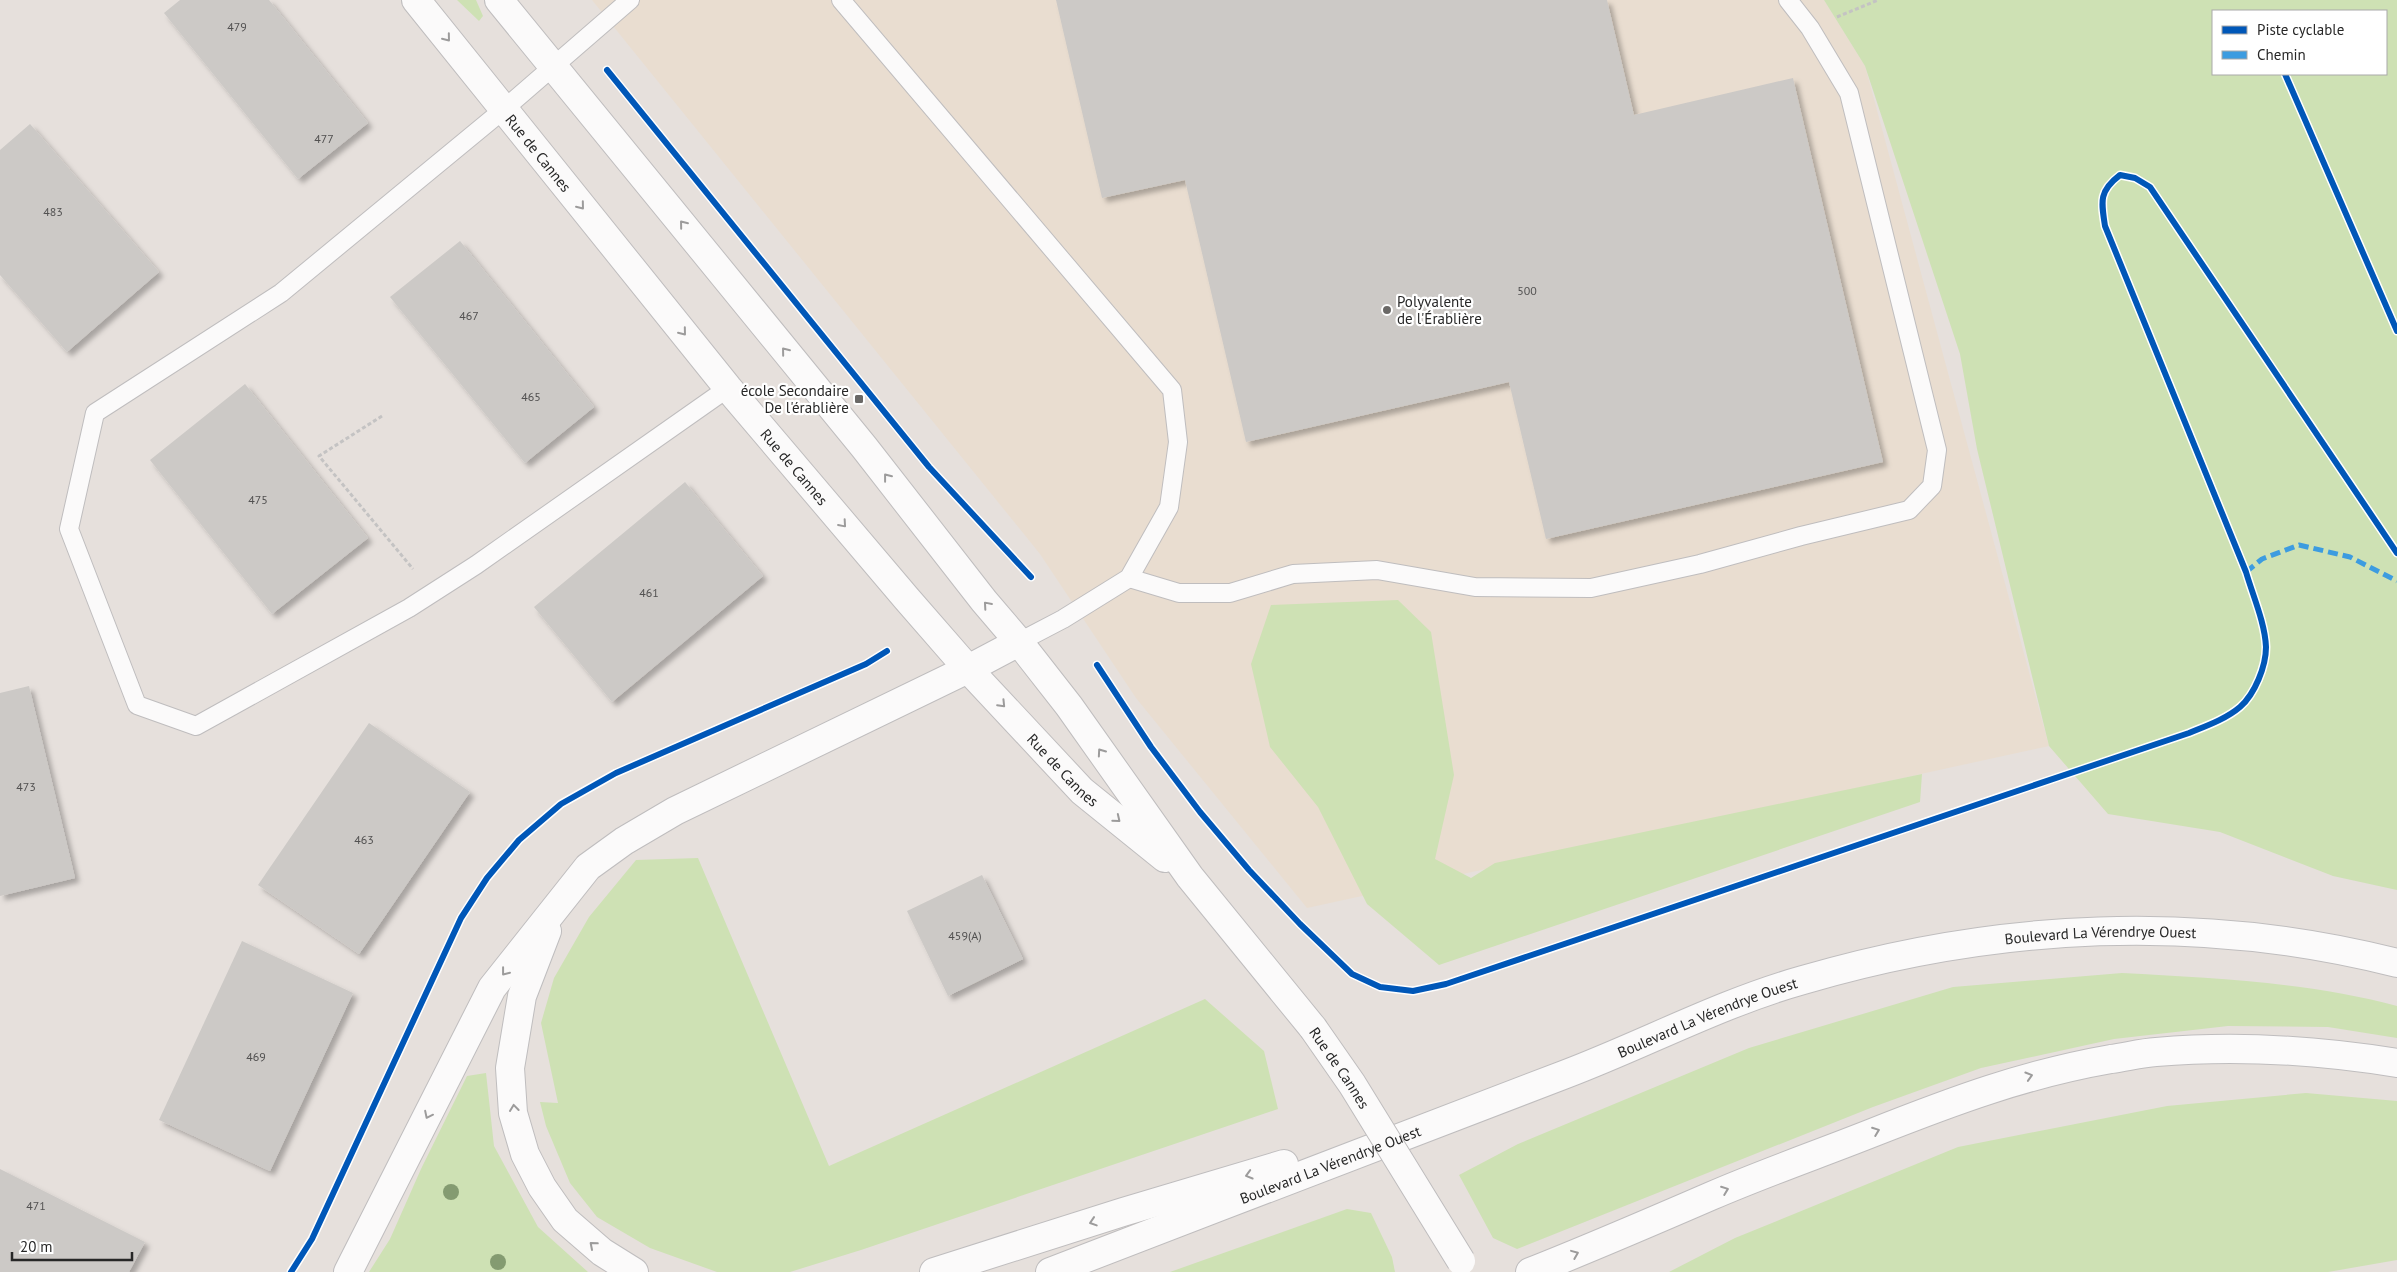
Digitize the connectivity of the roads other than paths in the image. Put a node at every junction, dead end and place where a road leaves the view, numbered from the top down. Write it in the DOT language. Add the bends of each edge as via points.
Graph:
graph roads {
  1 [pos="416,0"];
  2 [pos="500,0"];
  3 [pos="630,0"];
  4 [pos="841,0"];
  5 [pos="1788,0"];
  6 [pos="554,67"];
  7 [pos="503,110"];
  8 [pos="728,388"];
  9 [pos="1129,578"];
  10 [pos="1020,642"];
  11 [pos="968,669"];
  12 [pos="1190,877"];
  13 [pos="556,906"];
  14 [pos="2397,963"];
  15 [pos="2397,1063"];
  16 [pos="1480,1106"];
  17 [pos="1464,1267"];
  18 [pos="348,1272"];
  19 [pos="634,1272"];
  20 [pos="934,1272"];
  21 [pos="1050,1272"];
  22 [pos="1530,1272"];
  1 -- 7 [label="main road, Rue de Cannes, one-way"];
  2 -- 6 [label="main road, Rue de Cannes"];
  3 -- 6 [label="lane"];
  4 -- 9 [label="lane" via="1172,390 1178,442 1169,507"];
  5 -- 9 [label="lane" via="1810,28 1849,93 1937,450 1932,486 1908,510 1700,564 1591,588 1475,587 1377,570 1293,574 1230,593 1179,593"];
  6 -- 7 [label="lane"];
  10 -- 6 [label="main road, Rue de Cannes, one-way"];
  7 -- 8 [label="main road, Rue de Cannes, one-way"];
  7 -- 8 [label="lane" via="281,293 95,413 69,529 137,705 196,726 433,593"];
  8 -- 11 [label="main road, Rue de Cannes, one-way"];
  9 -- 10 [label="lane"];
  10 -- 11 [label="main road"];
  12 -- 10 [label="main road, Rue de Cannes, one-way"];
  11 -- 12 [label="main road, Rue de Cannes, one-way" via="1082,791"];
  11 -- 13 [label="main road" via="666,816 588,868"];
  12 -- 17 [label="main road, Rue de Cannes, bridge" via="1313,1028 1352,1084"];
  13 -- 18 [label="main road, one-way" via="492,988"];
  19 -- 13 [label="main road, one-way" via="602,1252 564,1220 525,1154 514,1113 510,1068 522,996"];
  14 -- 16 [label="main road, Boulevard La Vérendrye Ouest" via="2356,952 2293,942 2205,933 2103,930 2030,934 1912,954 1802,980"];
  22 -- 15 [label="main road, one-way" via="1794,1164 1976,1093 2037,1074 2154,1052 2215,1049 2278,1049 2343,1054"];
  16 -- 20 [label="main road, one-way"];
  16 -- 21 [label="main road, Boulevard La Vérendrye Ouest"];
}
